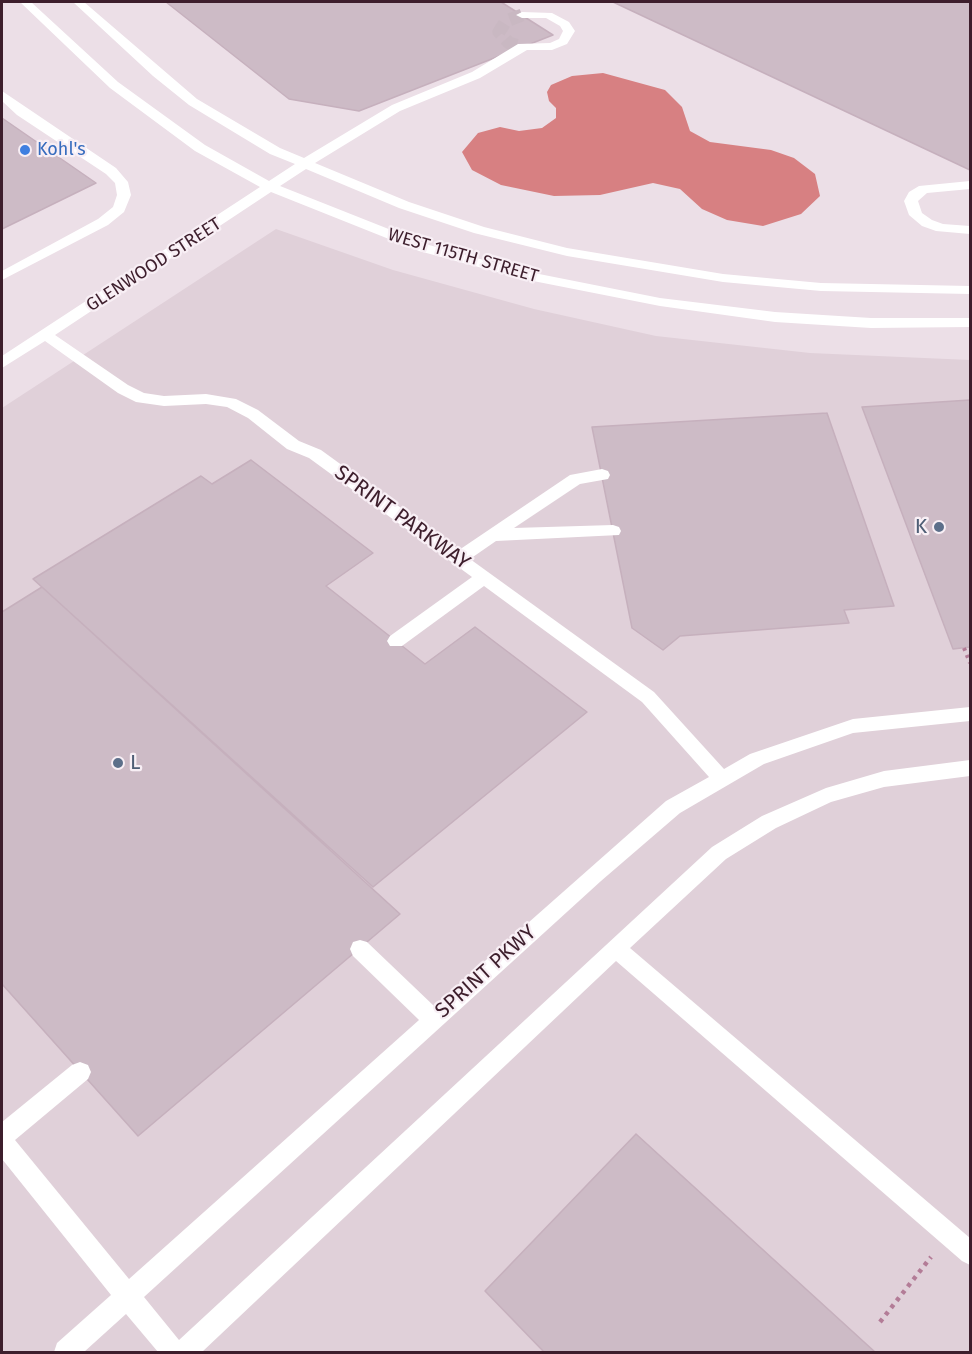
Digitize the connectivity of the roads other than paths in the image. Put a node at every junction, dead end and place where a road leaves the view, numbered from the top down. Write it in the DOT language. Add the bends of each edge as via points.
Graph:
graph roads {
  1 [pos="25,2"];
  2 [pos="78,2"];
  3 [pos="522,15"];
  4 [pos="2,95"];
  5 [pos="304,164"];
  6 [pos="970,185"];
  7 [pos="270,187"];
  8 [pos="970,230"];
  9 [pos="2,276"];
  10 [pos="970,290"];
  11 [pos="970,323"];
  12 [pos="45,335"];
  13 [pos="2,363"];
  14 [pos="602,475"];
  15 [pos="613,531"];
  16 [pos="492,535"];
  17 [pos="458,559"];
  18 [pos="483,578"];
  19 [pos="396,641"];
  20 [pos="970,714"];
  21 [pos="970,768"];
  22 [pos="721,777"];
  23 [pos="616,948"];
  24 [pos="360,949"];
  25 [pos="433,1019"];
  26 [pos="80,1072"];
  27 [pos="2,1136"];
  28 [pos="2,1142"];
  29 [pos="970,1253"];
  30 [pos="128,1296"];
  31 [pos="66,1353"];
  32 [pos="172,1353"];
  33 [pos="185,1353"];
  1 -- 7 [label="street, WEST 115TH STREET" via="154,117"];
  2 -- 5 [label="street, WEST 115TH STREET" via="193,102"];
  3 -- 5 [label="street, GLENWOOD STREET" via="548,15 565,24 566,38 538,49 523,47 410,95"];
  4 -- 9 [label="street" via="21,112 111,171 122,182 124,195 119,209 103,222"];
  5 -- 7 [label="street, GLENWOOD STREET"];
  5 -- 10 [label="street, WEST 115TH STREET" via="404,205 479,230 611,260 723,278 821,287"];
  6 -- 8 [label="street" via="924,189 910,201 916,215 927,223"];
  7 -- 11 [label="street, WEST 115TH STREET" via="424,248 523,275 660,302 839,321"];
  7 -- 12 [label="street, GLENWOOD STREET"];
  12 -- 13 [label="street, GLENWOOD STREET"];
  12 -- 17 [label="street, SPRINT PARKWAY" via="141,398 206,399 231,403 253,414 294,445 315,454"];
  14 -- 16 [label="street" via="576,479"];
  15 -- 16 [label="street"];
  16 -- 17 [label="street"];
  17 -- 18 [label="street, SPRINT PARKWAY"];
  18 -- 19 [label="street"];
  18 -- 22 [label="street, SPRINT PARKWAY" via="648,698"];
  20 -- 22 [label="street, SPRINT PKWY" via="853,726 786,747"];
  21 -- 23 [label="street" via="884,779 826,796 769,822 719,853"];
  22 -- 25 [label="street, SPRINT PKWY" via="673,807"];
  23 -- 29 [label="street"];
  23 -- 33 [label="street"];
  24 -- 25 [label="street"];
  25 -- 30 [label="street, SPRINT PKWY"];
  26 -- 27 [label="street"];
  28 -- 30 [label="street"];
  30 -- 31 [label="street, SPRINT PKWY"];
  30 -- 32 [label="street"];
}
